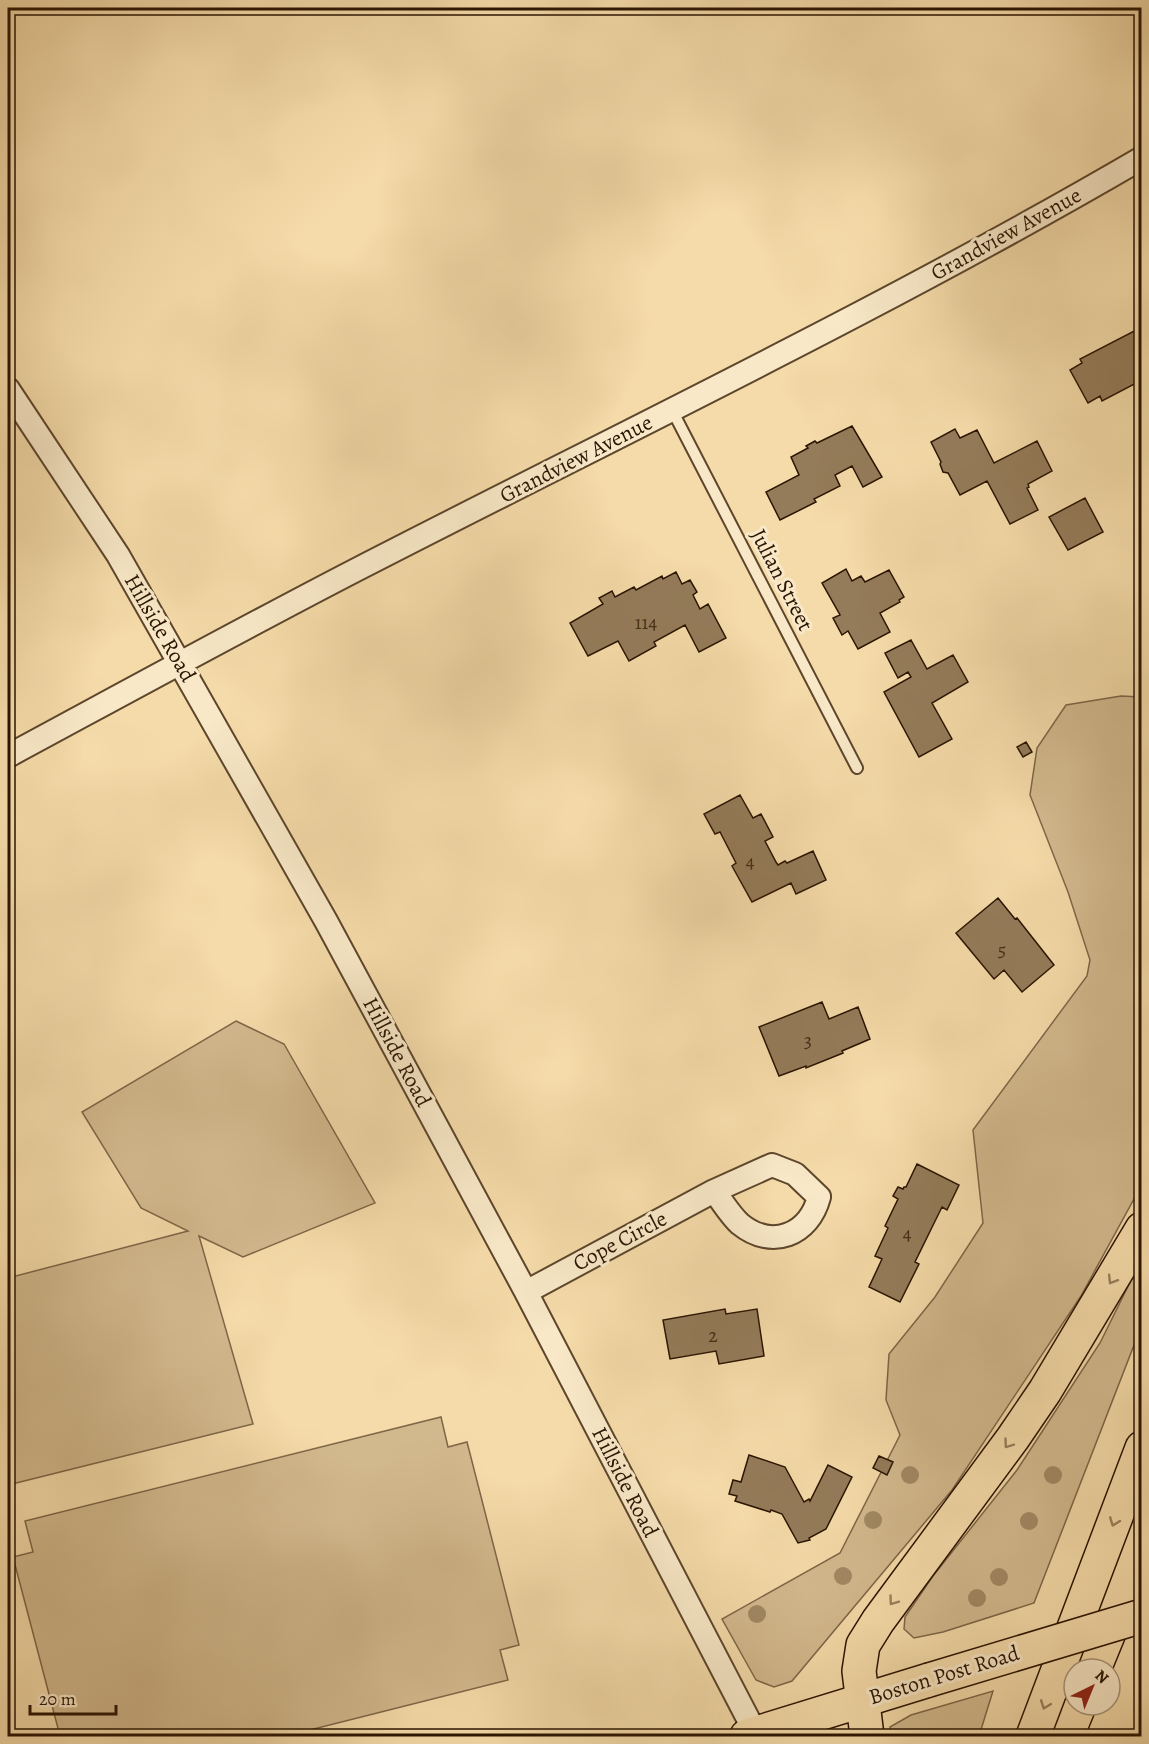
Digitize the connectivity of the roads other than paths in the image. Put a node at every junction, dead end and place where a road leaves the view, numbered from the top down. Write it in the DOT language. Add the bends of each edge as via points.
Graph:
graph roads {
  1 [pos="1142,158"];
  2 [pos="8,388"];
  3 [pos="672,410"];
  4 [pos="180,663"];
  5 [pos="8,756"];
  6 [pos="857,768"];
  7 [pos="714,1191"];
  8 [pos="1142,1229"];
  9 [pos="526,1292"];
  10 [pos="1142,1448"];
  11 [pos="1142,1616"];
  12 [pos="1142,1643"];
  13 [pos="863,1700"];
  14 [pos="1142,1709"];
  15 [pos="752,1735"];
  16 [pos="867,1737"];
  17 [pos="1033,1737"];
  18 [pos="1104,1737"];
  19 [pos="1134,1737"];
  1 -- 3 [label="street, Grandview Avenue" via="955,262"];
  2 -- 4 [label="street, Hillside Road" via="118,555"];
  3 -- 4 [label="street, Grandview Avenue"];
  3 -- 6 [label="lane, Julian Street"];
  4 -- 5 [label="street, Grandview Avenue"];
  4 -- 9 [label="street, Hillside Road" via="326,921"];
  7 -- 9 [label="street, Cope Circle"];
  8 -- 13 [label="main road, one-way" via="1045,1391 863,1645 859,1671"];
  9 -- 15 [label="street, Hillside Road"];
  10 -- 17 [label="main road, one-way"];
  11 -- 13 [label="main road, Boston Post Road, bridge"];
  12 -- 18 [label="main road"];
  13 -- 15 [label="main road, Boston Post Road"];
  13 -- 16 [label="main road"];
  14 -- 19 [label="main road"];
}
